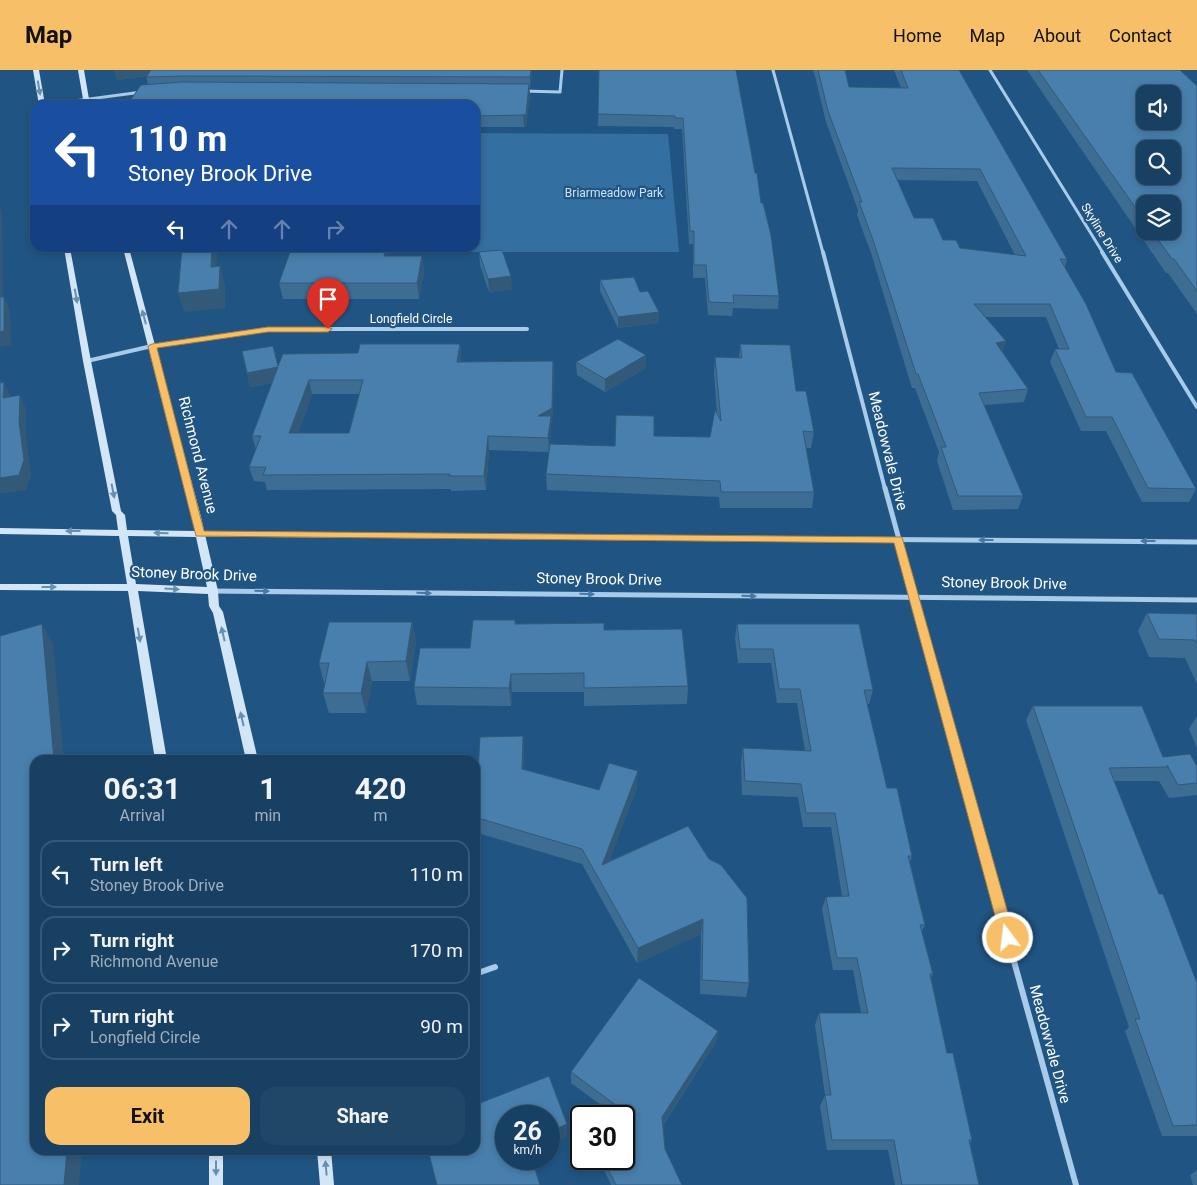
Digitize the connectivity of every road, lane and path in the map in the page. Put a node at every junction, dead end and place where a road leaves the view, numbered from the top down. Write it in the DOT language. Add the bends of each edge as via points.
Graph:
graph roads {
  1 [pos="36,70"];
  2 [pos="81,70"];
  3 [pos="562,70"];
  4 [pos="773,70"];
  5 [pos="990,70"];
  6 [pos="144,92"];
  7 [pos="521,92"];
  8 [pos="42,100"];
  9 [pos="87,100"];
  10 [pos="98,100"];
  11 [pos="68,252"];
  12 [pos="127,252"];
  13 [pos="527,329"];
  14 [pos="152,346"];
  15 [pos="87,361"];
  16 [pos="1197,407"];
  17 [pos="0,531"];
  18 [pos="122,532"];
  19 [pos="200,534"];
  20 [pos="898,540"];
  21 [pos="1197,542"];
  22 [pos="0,587"];
  23 [pos="131,587"];
  24 [pos="213,590"];
  25 [pos="914,597"];
  26 [pos="1197,600"];
  27 [pos="160,755"];
  28 [pos="251,755"];
  29 [pos="495,967"];
  30 [pos="480,972"];
  31 [pos="216,1155"];
  32 [pos="324,1155"];
  33 [pos="216,1185"];
  34 [pos="327,1185"];
  35 [pos="1076,1185"];
  1 -- 8 [label="main road, one-way"];
  2 -- 9 [label="main road"];
  3 -- 7 [label="street" via="560,92"];
  4 -- 20 [label="street, Meadowvale Drive"];
  5 -- 16 [label="street, Skyline Drive"];
  6 -- 10 [label="street"];
  11 -- 15 [label="main road, one-way"];
  14 -- 12 [label="main road, Richmond Avenue, one-way"];
  13 -- 14 [label="street, Longfield Circle" via="268,329"];
  14 -- 15 [label="street, Longfield Circle"];
  14 -- 19 [label="main road, Richmond Avenue"];
  15 -- 18 [label="main road, one-way"];
  18 -- 17 [label="main road, one-way"];
  19 -- 18 [label="main road, one-way"];
  18 -- 23 [label="main road"];
  19 -- 20 [label="street"];
  19 -- 24 [label="main road, Richmond Avenue"];
  21 -- 20 [label="street, one-way"];
  20 -- 25 [label="street, Meadowvale Drive"];
  22 -- 23 [label="main road, Stoney Brook Drive, one-way"];
  23 -- 24 [label="main road, Stoney Brook Drive, one-way"];
  23 -- 27 [label="main road, one-way"];
  24 -- 25 [label="street, Stoney Brook Drive, one-way"];
  28 -- 24 [label="main road, Richmond Avenue, one-way" via="214,606"];
  25 -- 26 [label="street, Stoney Brook Drive"];
  25 -- 35 [label="street, Meadowvale Drive"];
  29 -- 30 [label="street"];
  31 -- 33 [label="main road, one-way"];
  34 -- 32 [label="main road, one-way"];
}
